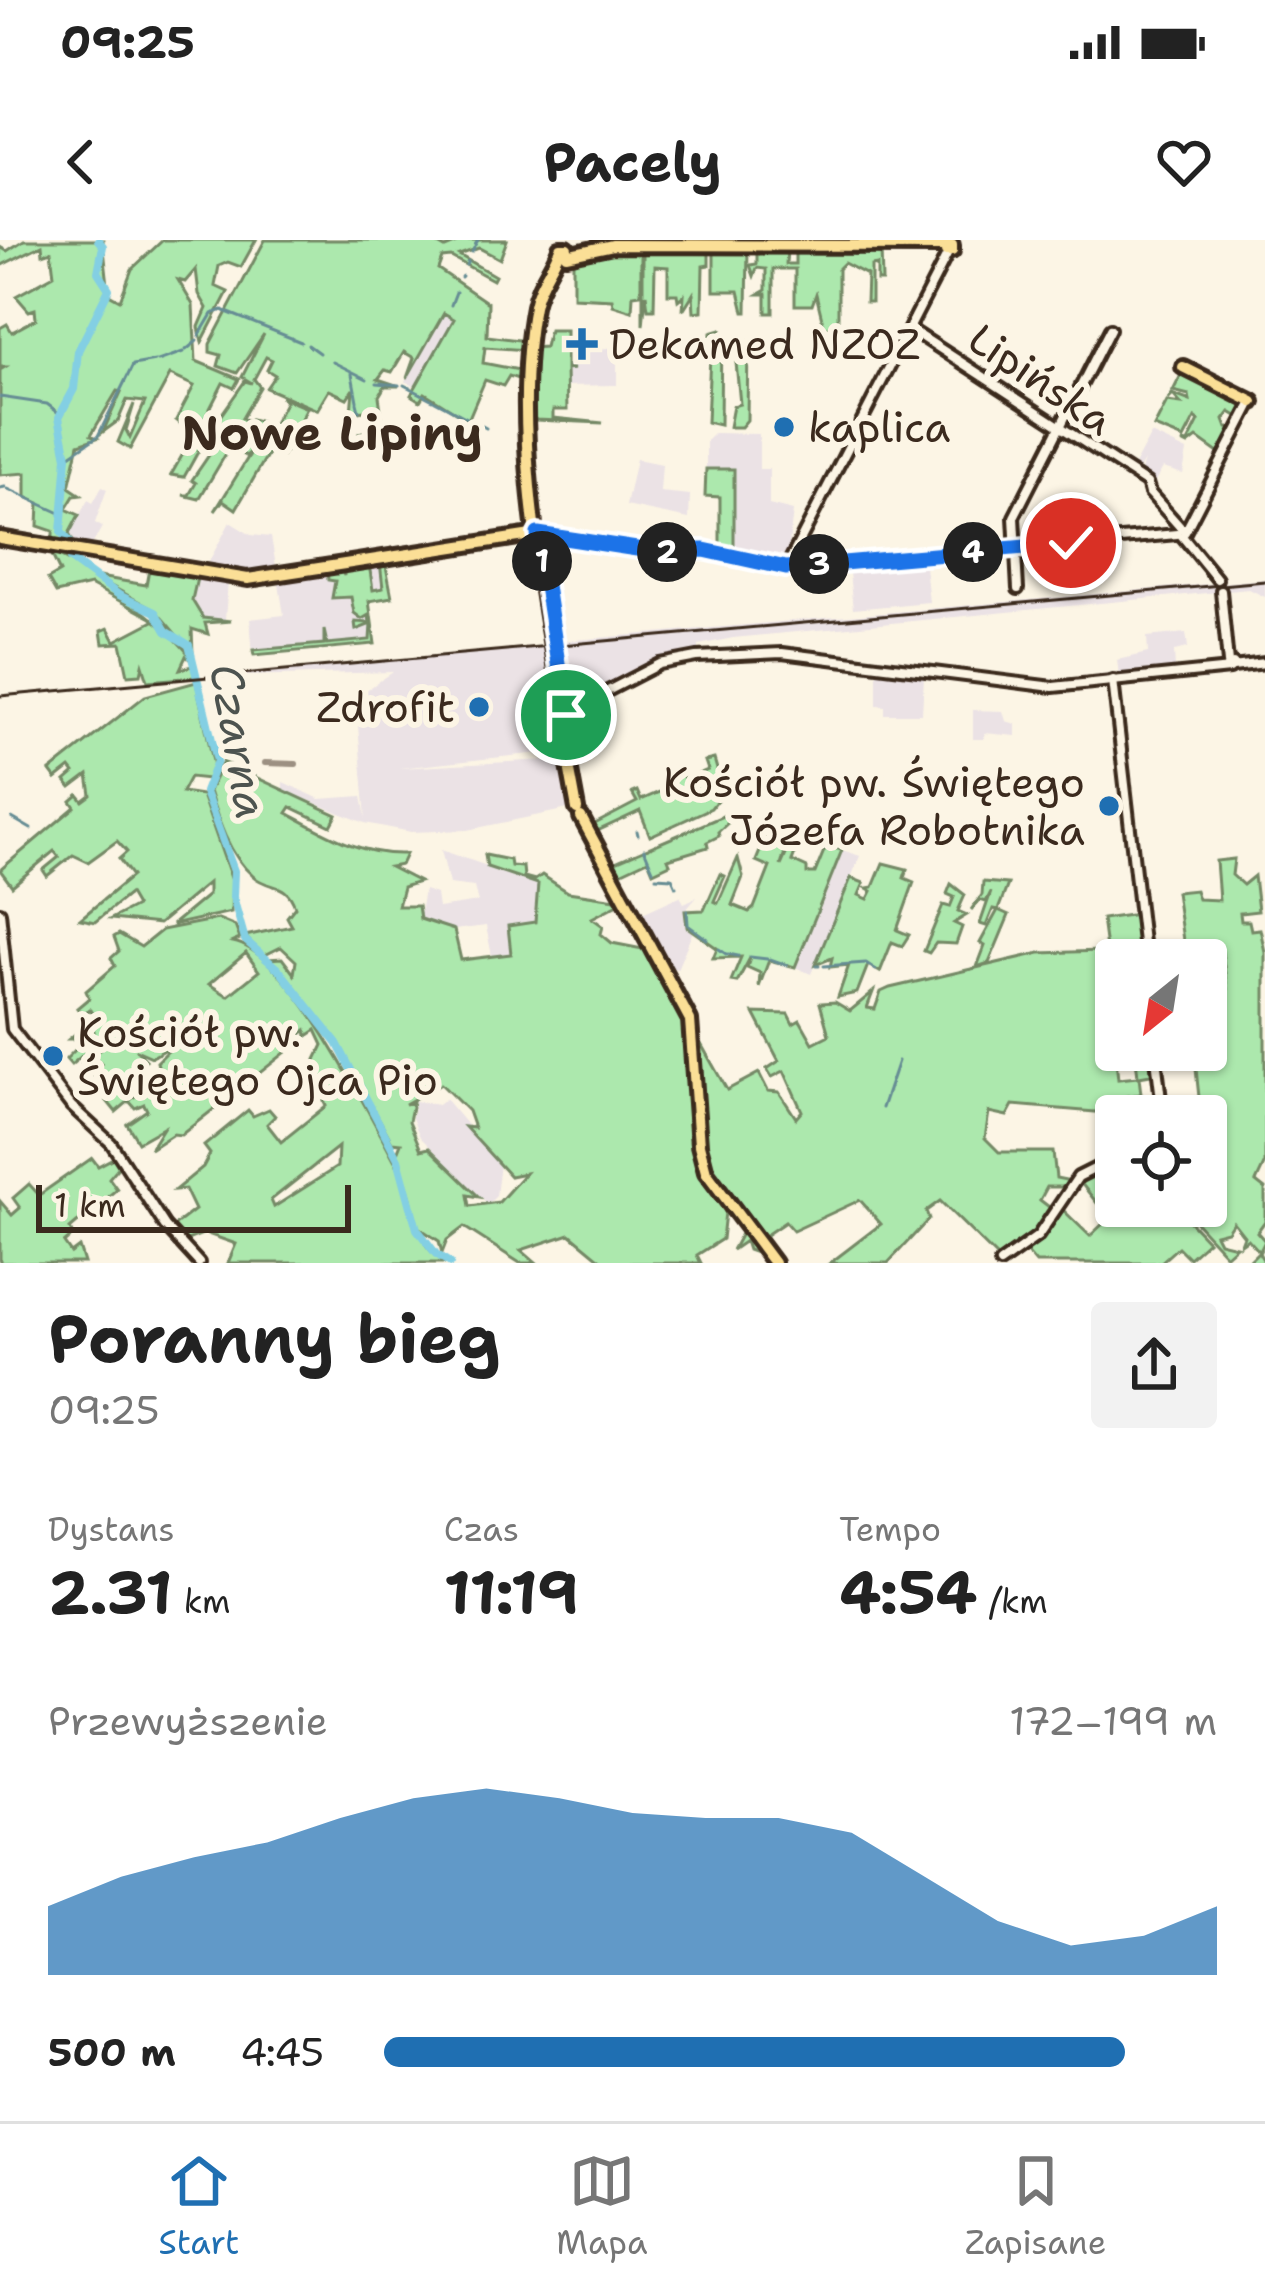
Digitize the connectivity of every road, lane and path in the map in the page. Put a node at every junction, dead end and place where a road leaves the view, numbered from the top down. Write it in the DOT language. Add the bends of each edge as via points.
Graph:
graph roads {
  1 [pos="950,246"];
  2 [pos="565,250"];
  3 [pos="910,329"];
  4 [pos="1110,329"];
  5 [pos="1184,367"];
  6 [pos="1256,407"];
  7 [pos="1058,427"];
  8 [pos="1181,532"];
  9 [pos="538,534"];
  10 [pos="0,538"];
  11 [pos="1016,548"];
  12 [pos="790,563"];
  13 [pos="1018,590"];
  14 [pos="1265,663"];
  15 [pos="1228,665"];
  16 [pos="1113,680"];
  17 [pos="561,712"];
  18 [pos="0,912"];
  19 [pos="1142,939"];
  20 [pos="1095,1169"];
  21 [pos="199,1263"];
  22 [pos="774,1263"];
  23 [pos="1000,1263"];
  1 -- 2 [label="main road"];
  1 -- 3 [label="street"];
  2 -- 9 [label="main road" via="535,300 526,374"];
  3 -- 7 [label="street, Lipińska"];
  3 -- 12 [label="street"];
  4 -- 7 [label="street"];
  5 -- 6 [label="main road"];
  6 -- 8 [label="street"];
  7 -- 8 [label="street, Lipińska" via="1145,486"];
  7 -- 11 [label="street" via="1015,514"];
  8 -- 11 [label="street"];
  8 -- 15 [label="street, Lipińska" via="1218,582"];
  9 -- 10 [label="main road" via="253,579"];
  9 -- 12 [label="street"];
  9 -- 17 [label="main road"];
  11 -- 12 [label="street"];
  11 -- 13 [label="street"];
  14 -- 15 [label="street"];
  15 -- 16 [label="street"];
  16 -- 17 [label="street" via="1053,687 774,653 677,659"];
  16 -- 19 [label="street"];
  17 -- 22 [label="main road" via="581,812 694,1035 701,1159"];
  18 -- 21 [label="street" via="10,1028 111,1143"];
  20 -- 23 [label="street" via="1078,1178 1038,1236"];
}
